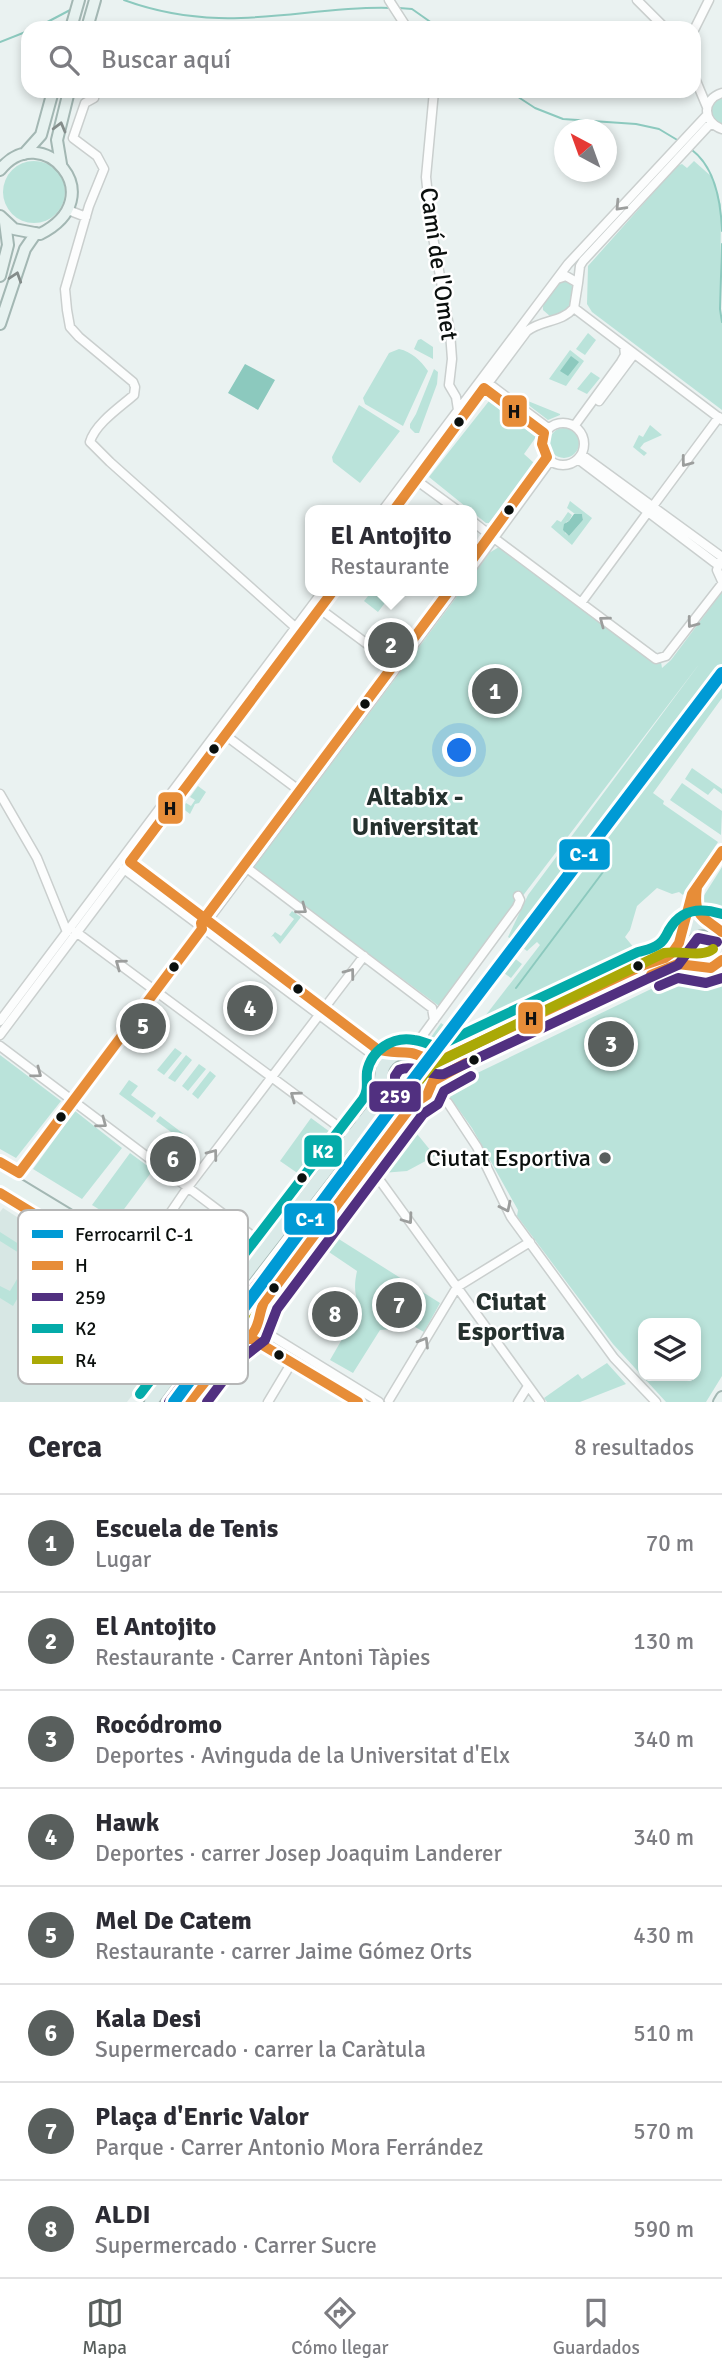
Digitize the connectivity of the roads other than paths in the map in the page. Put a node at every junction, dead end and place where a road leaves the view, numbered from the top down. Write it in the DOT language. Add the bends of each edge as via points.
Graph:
graph roads {
  1 [pos="79,0"];
  2 [pos="95,0"];
  3 [pos="388,0"];
  4 [pos="637,0"];
  5 [pos="709,0"];
  6 [pos="73,21"];
  7 [pos="89,21"];
  8 [pos="402,21"];
  9 [pos="658,21"];
  10 [pos="698,21"];
  11 [pos="722,93"];
  12 [pos="701,96"];
  13 [pos="51,98"];
  14 [pos="67,98"];
  15 [pos="94,98"];
  16 [pos="433,98"];
  17 [pos="708,115"];
  18 [pos="722,129"];
  19 [pos="24,154"];
  20 [pos="670,160"];
  21 [pos="61,164"];
  22 [pos="0,170"];
  23 [pos="68,210"];
  24 [pos="86,218"];
  25 [pos="2,219"];
  26 [pos="36,233"];
  27 [pos="0,276"];
  28 [pos="557,279"];
  29 [pos="578,283"];
  30 [pos="539,304"];
  31 [pos="574,308"];
  32 [pos="550,321"];
  33 [pos="0,324"];
  34 [pos="624,346"];
  35 [pos="634,354"];
  36 [pos="642,359"];
  37 [pos="625,366"];
  38 [pos="486,386"];
  39 [pos="471,393"];
  40 [pos="454,394"];
  41 [pos="458,410"];
  42 [pos="720,418"];
  43 [pos="577,427"];
  44 [pos="546,431"];
  45 [pos="580,457"];
  46 [pos="548,459"];
  47 [pos="416,480"];
  48 [pos="387,505"];
  49 [pos="398,505"];
  50 [pos="450,505"];
  51 [pos="650,509"];
  52 [pos="477,526"];
  53 [pos="492,537"];
  54 [pos="477,553"];
  55 [pos="477,559"];
  56 [pos="721,561"];
  57 [pos="722,582"];
  58 [pos="319,596"];
  59 [pos="329,596"];
  60 [pos="445,596"];
  61 [pos="450,596"];
  62 [pos="581,603"];
  63 [pos="320,609"];
  64 [pos="295,627"];
  65 [pos="394,664"];
  66 [pos="225,735"];
  67 [pos="300,791"];
  68 [pos="0,794"];
  69 [pos="722,851"];
  70 [pos="127,866"];
  71 [pos="247,868"];
  72 [pos="697,887"];
  73 [pos="518,895"];
  74 [pos="204,923"];
  75 [pos="707,923"];
  76 [pos="721,930"];
  77 [pos="71,932"];
  78 [pos="682,937"];
  79 [pos="363,956"];
  80 [pos="722,960"];
  81 [pos="690,966"];
  82 [pos="156,990"];
  83 [pos="432,1008"];
  84 [pos="443,1009"];
  85 [pos="321,1011"];
  86 [pos="0,1021"];
  87 [pos="432,1022"];
  88 [pos="0,1035"];
  89 [pos="0,1046"];
  90 [pos="401,1054"];
  91 [pos="424,1059"];
  92 [pos="383,1069"];
  93 [pos="270,1078"];
  94 [pos="433,1081"];
  95 [pos="383,1088"];
  96 [pos="427,1095"];
  97 [pos="73,1101"];
  98 [pos="414,1104"];
  99 [pos="362,1122"];
  100 [pos="351,1136"];
  101 [pos="386,1141"];
  102 [pos="368,1164"];
  103 [pos="0,1172"];
  104 [pos="19,1173"];
  105 [pos="0,1183"];
  106 [pos="188,1187"];
  107 [pos="44,1210"];
  108 [pos="62,1210"];
  109 [pos="172,1210"];
  110 [pos="218,1210"];
  111 [pos="248,1233"];
  112 [pos="530,1242"];
  113 [pos="267,1247"];
  114 [pos="248,1271"];
  115 [pos="457,1287"];
  116 [pos="248,1299"];
  117 [pos="255,1326"];
  118 [pos="248,1332"];
  119 [pos="292,1362"];
  120 [pos="163,1384"];
  121 [pos="203,1384"];
  122 [pos="528,1386"];
  123 [pos="389,1400"];
  124 [pos="150,1402"];
  125 [pos="189,1402"];
  126 [pos="268,1402"];
  127 [pos="358,1402"];
  128 [pos="379,1402"];
  129 [pos="518,1402"];
  130 [pos="540,1402"];
  131 [pos="656,1402"];
  1 -- 6 [label="main road"];
  2 -- 7 [label="main road"];
  3 -- 8 [label="street"];
  4 -- 9 [label="street"];
  5 -- 10 [label="street"];
  11 -- 17 [label="street" via="712,97"];
  12 -- 17 [label="street"];
  13 -- 19 [label="main road" via="41,135"];
  21 -- 14 [label="main road, one-way" via="57,140"];
  15 -- 24 [label="street" via="85,103 72,138 97,156 103,169"];
  16 -- 40 [label="street, Camí de l'Omet" via="426,177 450,332 449,386"];
  17 -- 18 [label="street"];
  17 -- 20 [label="street"];
  19 -- 21 [label="main road" via="37,153"];
  19 -- 22 [label="main road"];
  20 -- 28 [label="street, one-way" via="584,245"];
  20 -- 29 [label="street" via="583,261"];
  21 -- 23 [label="main road" via="73,194"];
  23 -- 24 [label="street"];
  23 -- 26 [label="main road" via="51,229"];
  24 -- 64 [label="street" via="65,289 71,327 135,387 134,395 98,428 90,442"];
  25 -- 26 [label="main road" via="14,229"];
  25 -- 27 [label="main road" via="8,245"];
  33 -- 26 [label="main road, one-way" via="25,249"];
  28 -- 29 [label="street" via="566,276"];
  28 -- 30 [label="street"];
  29 -- 31 [label="street"];
  30 -- 32 [label="street"];
  30 -- 39 [label="street"];
  31 -- 32 [label="street"];
  31 -- 34 [label="street"];
  32 -- 38 [label="street" via="527,331"];
  34 -- 35 [label="street"];
  34 -- 43 [label="street" via="621,362"];
  35 -- 36 [label="street"];
  35 -- 37 [label="street"];
  36 -- 37 [label="street"];
  36 -- 42 [label="street"];
  37 -- 43 [label="street"];
  38 -- 44 [label="street"];
  38 -- 47 [label="street"];
  39 -- 40 [label="street"];
  39 -- 41 [label="street"];
  40 -- 41 [label="street, Camí de l'Omet"];
  41 -- 48 [label="street"];
  42 -- 51 [label="street, one-way"];
  43 -- 44 [label="street" via="561,422"];
  43 -- 45 [label="street" via="585,442"];
  44 -- 46 [label="street" via="542,444"];
  45 -- 46 [label="street" via="562,465"];
  45 -- 51 [label="street"];
  46 -- 53 [label="street"];
  47 -- 49 [label="street"];
  47 -- 50 [label="street"];
  51 -- 56 [label="street"];
  51 -- 62 [label="street"];
  52 -- 53 [label="street"];
  53 -- 54 [label="street"];
  53 -- 55 [label="street"];
  53 -- 62 [label="street"];
  56 -- 57 [label="street" via="717,575"];
  57 -- 62 [label="street, one-way" via="660,659"];
  58 -- 64 [label="street"];
  59 -- 63 [label="street"];
  60 -- 65 [label="street"];
  61 -- 71 [label="street"];
  63 -- 65 [label="street"];
  63 -- 66 [label="street"];
  64 -- 77 [label="street"];
  65 -- 67 [label="street"];
  66 -- 67 [label="street"];
  66 -- 70 [label="street"];
  67 -- 74 [label="street"];
  68 -- 77 [label="street" via="37,858"];
  69 -- 72 [label="street"];
  70 -- 74 [label="street"];
  70 -- 77 [label="street"];
  71 -- 74 [label="street"];
  71 -- 79 [label="street, one-way"];
  72 -- 75 [label="street" via="696,909"];
  72 -- 78 [label="street"];
  73 -- 84 [label="street" via="517,907"];
  74 -- 82 [label="street"];
  74 -- 85 [label="street"];
  75 -- 76 [label="highway"];
  75 -- 78 [label="highway" via="696,923"];
  82 -- 77 [label="street, one-way"];
  77 -- 86 [label="street"];
  77 -- 88 [label="street"];
  78 -- 81 [label="highway" via="682,957"];
  78 -- 91 [label="highway" via="665,958 439,1061"];
  79 -- 83 [label="street"];
  85 -- 79 [label="street, one-way"];
  80 -- 81 [label="highway" via="708,969"];
  81 -- 94 [label="highway" via="669,966"];
  82 -- 93 [label="street"];
  82 -- 97 [label="street"];
  83 -- 84 [label="street"];
  83 -- 87 [label="street"];
  84 -- 87 [label="street"];
  85 -- 90 [label="street" via="377,1049"];
  85 -- 92 [label="street"];
  85 -- 93 [label="street"];
  87 -- 90 [label="street" via="417,1043"];
  87 -- 91 [label="street" via="422,1040"];
  89 -- 97 [label="street, one-way"];
  90 -- 91 [label="highway"];
  90 -- 92 [label="highway"];
  91 -- 94 [label="highway"];
  92 -- 95 [label="highway"];
  100 -- 93 [label="street, one-way"];
  106 -- 93 [label="street, one-way"];
  94 -- 96 [label="highway"];
  95 -- 98 [label="highway" via="395,1102"];
  95 -- 99 [label="highway"];
  96 -- 98 [label="highway"];
  96 -- 112 [label="street, one-way" via="448,1103 477,1147 511,1217"];
  97 -- 104 [label="street"];
  97 -- 106 [label="street, one-way"];
  98 -- 101 [label="highway"];
  99 -- 100 [label="highway"];
  99 -- 101 [label="highway" via="379,1123"];
  100 -- 113 [label="highway"];
  101 -- 102 [label="highway"];
  102 -- 115 [label="street, one-way"];
  102 -- 117 [label="highway" via="264,1302"];
  103 -- 108 [label="main road"];
  105 -- 107 [label="main road"];
  106 -- 109 [label="street"];
  106 -- 110 [label="street"];
  111 -- 113 [label="street"];
  112 -- 115 [label="street"];
  112 -- 131 [label="street" via="614,1357"];
  113 -- 114 [label="highway"];
  115 -- 122 [label="street"];
  123 -- 115 [label="street, one-way"];
  116 -- 117 [label="highway"];
  117 -- 118 [label="highway"];
  117 -- 119 [label="street"];
  117 -- 128 [label="street"];
  119 -- 126 [label="street"];
  119 -- 127 [label="street"];
  120 -- 124 [label="highway"];
  121 -- 125 [label="highway"];
  122 -- 129 [label="street"];
  122 -- 130 [label="street"];
}
